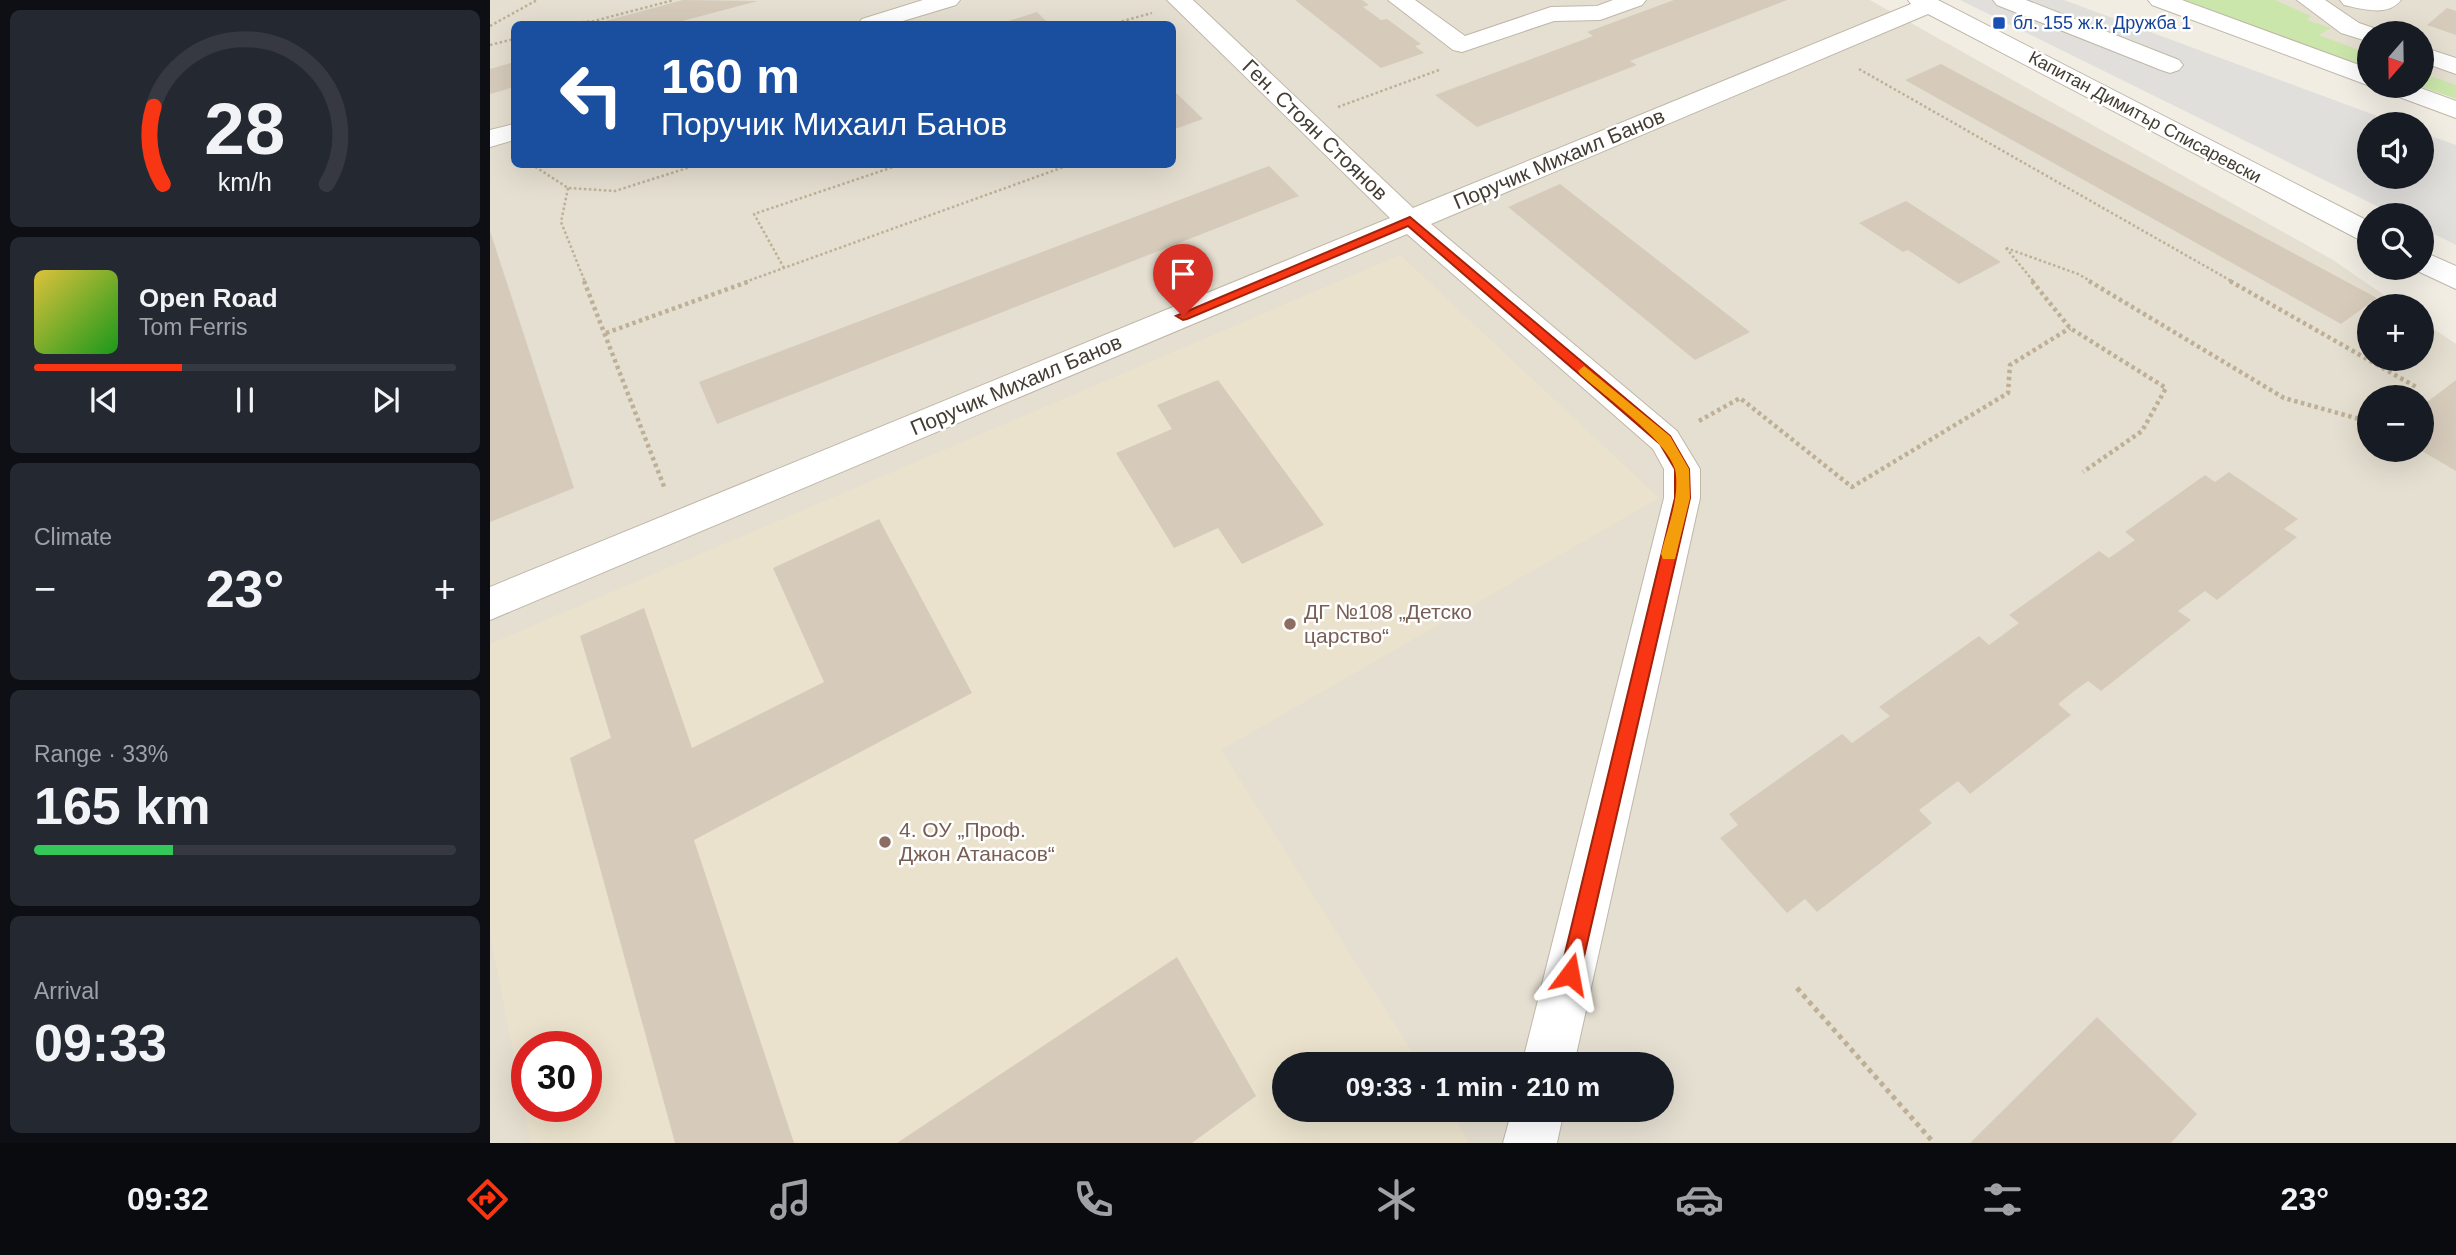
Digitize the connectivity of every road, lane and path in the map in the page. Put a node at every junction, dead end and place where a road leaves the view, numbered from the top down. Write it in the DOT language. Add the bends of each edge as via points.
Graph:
graph roads {
  1 [pos="537,0"];
  2 [pos="674,0"];
  3 [pos="948,0"];
  4 [pos="1179,0"];
  5 [pos="1400,0"];
  6 [pos="1634,0"];
  7 [pos="2005,0"];
  8 [pos="2160,0"];
  9 [pos="2309,0"];
  10 [pos="2352,0"];
  11 [pos="2389,0"];
  12 [pos="1925,2"];
  13 [pos="879,14"];
  14 [pos="594,21"];
  15 [pos="490,26"];
  16 [pos="2357,30"];
  17 [pos="511,40"];
  18 [pos="490,45"];
  19 [pos="1462,45"];
  20 [pos="1823,49"];
  21 [pos="2434,58"];
  22 [pos="2170,65"];
  23 [pos="2456,66"];
  24 [pos="2357,73"];
  25 [pos="2424,98"];
  26 [pos="2456,110"];
  27 [pos="1303,120"];
  28 [pos="511,132"];
  29 [pos="490,139"];
  30 [pos="537,168"];
  31 [pos="687,168"];
  32 [pos="885,168"];
  33 [pos="1061,168"];
  34 [pos="568,188"];
  35 [pos="1410,221"];
  36 [pos="2357,227"];
  37 [pos="2434,267"];
  38 [pos="784,268"];
  39 [pos="2456,279"];
  40 [pos="2070,328"];
  41 [pos="606,333"];
  42 [pos="2413,385"];
  43 [pos="2357,418"];
  44 [pos="1665,440"];
  45 [pos="2083,472"];
  46 [pos="679,525"];
  47 [pos="490,604"];
  48 [pos="1797,988"];
  49 [pos="1551,1052"];
  50 [pos="1535,1122"];
  51 [pos="1530,1143"];
  52 [pos="1934,1143"];
  1 -- 15 [label="path"];
  2 -- 14 [label="path"];
  3 -- 13 [label="street"];
  4 -- 27 [label="street, Ген. Стоян Стоянов"];
  5 -- 19 [label="street"];
  6 -- 19 [label="street" via="1600,13 1551,14"];
  7 -- 22 [label="street"];
  8 -- 24 [label="street"];
  9 -- 16 [label="street"];
  10 -- 11 [label="street" via="2384,4"];
  12 -- 20 [label="street, Поручик Михаил Банов"];
  12 -- 36 [label="street, Капитан Димитър Списаревски"];
  17 -- 18 [label="path"];
  19 -- 27 [label="path" via="1460,62"];
  20 -- 35 [label="street, Поручик Михаил Банов"];
  20 -- 42 [label="path"];
  21 -- 23 [label="street"];
  25 -- 26 [label="street"];
  27 -- 35 [label="street, Ген. Стоян Стоянов"];
  28 -- 29 [label="street"];
  30 -- 34 [label="path"];
  31 -- 34 [label="path" via="615,191"];
  32 -- 38 [label="path" via="754,214"];
  33 -- 38 [label="path"];
  34 -- 41 [label="path" via="561,222"];
  35 -- 44 [label="street, Ген. Стоян Стоянов"];
  35 -- 46 [label="street, Поручик Михаил Банов"];
  37 -- 39 [label="street"];
  38 -- 41 [label="path"];
  40 -- 43 [label="path" via="2006,248 2078,274 2284,398"];
  40 -- 44 [label="path" via="2010,365 2008,393 1852,487 1740,398"];
  40 -- 45 [label="path" via="2166,388 2142,431"];
  41 -- 46 [label="path"];
  44 -- 49 [label="street, Ген. Стоян Стоянов" via="1682,469 1682,498"];
  46 -- 47 [label="street, Поручик Михаил Банов"];
  48 -- 52 [label="path"];
  50 -- 51 [label="street"];
}
